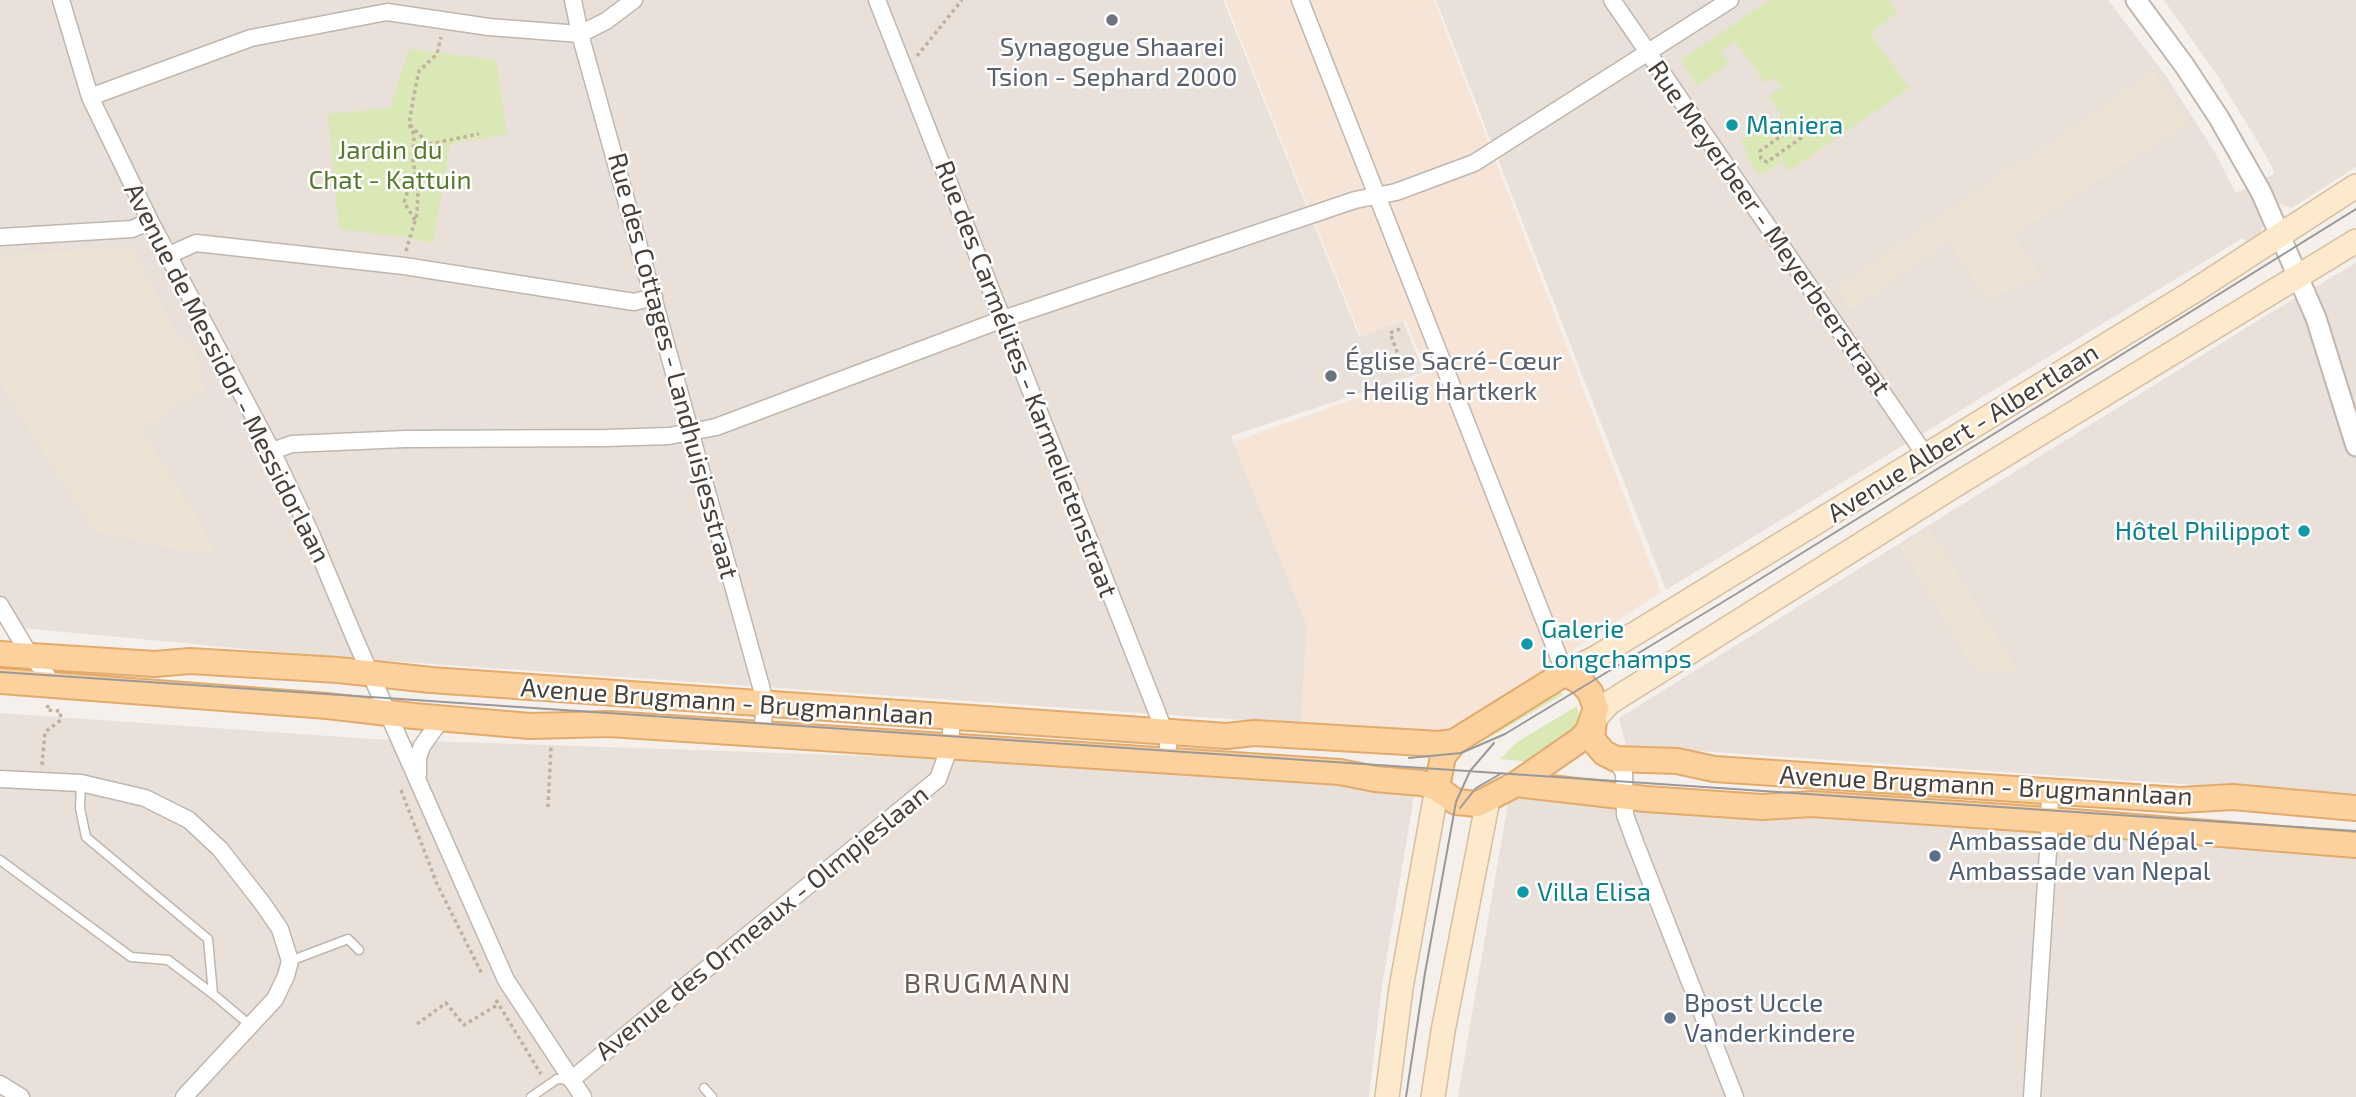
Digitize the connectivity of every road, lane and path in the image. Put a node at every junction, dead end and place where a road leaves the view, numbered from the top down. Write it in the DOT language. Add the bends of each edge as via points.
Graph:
graph roads {
  1 [pos="61,0"];
  2 [pos="573,0"];
  3 [pos="634,0"];
  4 [pos="877,0"];
  5 [pos="962,0"];
  6 [pos="1300,0"];
  7 [pos="1612,0"];
  8 [pos="1730,0"];
  9 [pos="2136,0"];
  10 [pos="441,31"];
  11 [pos="580,34"];
  12 [pos="1649,53"];
  13 [pos="905,71"];
  14 [pos="90,97"];
  15 [pos="410,124"];
  16 [pos="479,134"];
  17 [pos="429,144"];
  18 [pos="1760,151"];
  19 [pos="412,160"];
  20 [pos="417,183"];
  21 [pos="2356,186"];
  22 [pos="1378,195"];
  23 [pos="415,220"];
  24 [pos="150,221"];
  25 [pos="2280,235"];
  26 [pos="0,237"];
  27 [pos="2356,241"];
  28 [pos="169,255"];
  29 [pos="405,256"];
  30 [pos="2298,277"];
  31 [pos="654,297"];
  32 [pos="1003,319"];
  33 [pos="1400,330"];
  34 [pos="1412,358"];
  35 [pos="692,433"];
  36 [pos="2356,446"];
  37 [pos="272,451"];
  38 [pos="1926,456"];
  39 [pos="0,605"];
  40 [pos="0,654"];
  41 [pos="32,656"];
  42 [pos="1565,673"];
  43 [pos="371,674"];
  44 [pos="0,681"];
  45 [pos="51,692"];
  46 [pos="765,704"];
  47 [pos="389,714"];
  48 [pos="952,718"];
  49 [pos="446,719"];
  50 [pos="1594,720"];
  51 [pos="1164,730"];
  52 [pos="762,733"];
  53 [pos="1454,742"];
  54 [pos="551,745"];
  55 [pos="950,746"];
  56 [pos="43,751"];
  57 [pos="1616,759"];
  58 [pos="1168,760"];
  59 [pos="0,779"];
  60 [pos="418,781"];
  61 [pos="81,783"];
  62 [pos="1516,784"];
  63 [pos="1437,788"];
  64 [pos="2050,791"];
  65 [pos="1624,796"];
  66 [pos="1488,800"];
  67 [pos="548,807"];
  68 [pos="2356,808"];
  69 [pos="2049,820"];
  70 [pos="2356,845"];
  71 [pos="0,860"];
  72 [pos="359,950"];
  73 [pos="290,961"];
  74 [pos="214,994"];
  75 [pos="499,1004"];
  76 [pos="417,1024"];
  77 [pos="251,1026"];
  78 [pos="570,1080"];
  79 [pos="0,1084"];
  80 [pos="704,1088"];
  81 [pos="21,1097"];
  82 [pos="184,1097"];
  83 [pos="531,1097"];
  84 [pos="583,1097"];
  85 [pos="712,1097"];
  86 [pos="1387,1097"];
  87 [pos="1433,1097"];
  88 [pos="1735,1097"];
  89 [pos="2032,1097"];
  1 -- 14 [label="street, Avenue de Messidor - Messidorlaan"];
  2 -- 11 [label="street, Rue des Cottages - Landhuisjesstraat"];
  3 -- 11 [label="street"];
  4 -- 13 [label="street, Rue des Carmélites - Karmelietenstraat"];
  5 -- 13 [label="path"];
  6 -- 22 [label="street"];
  7 -- 12 [label="street, Rue Meyerbeer - Meyerbeerstraat"];
  8 -- 12 [label="street"];
  9 -- 25 [label="street" via="2219,118"];
  10 -- 15 [label="path" via="437,54 419,71"];
  11 -- 14 [label="street" via="387,12 251,38"];
  11 -- 31 [label="street, Rue des Cottages - Landhuisjesstraat"];
  12 -- 22 [label="street" via="1474,163"];
  12 -- 38 [label="street, Rue Meyerbeer - Meyerbeerstraat"];
  13 -- 32 [label="street, Rue des Carmélites - Karmelietenstraat"];
  14 -- 24 [label="street, Avenue de Messidor - Messidorlaan"];
  15 -- 17 [label="path"];
  15 -- 19 [label="path"];
  16 -- 17 [label="path"];
  17 -- 19 [label="path"];
  18 -- 18 [label="path" via="1794,127 1801,132 1801,138 1767,162"];
  19 -- 20 [label="path"];
  20 -- 23 [label="path"];
  20 -- 23 [label="path" via="409,188 404,202"];
  21 -- 25 [label="main road, Avenue Albert - Albertlaan"];
  22 -- 32 [label="street"];
  22 -- 42 [label="street"];
  23 -- 29 [label="path"];
  24 -- 26 [label="street" via="132,229"];
  24 -- 28 [label="street, Avenue de Messidor - Messidorlaan"];
  25 -- 30 [label="street"];
  25 -- 38 [label="main road, Avenue Albert - Albertlaan"];
  27 -- 30 [label="main road, Avenue Albert - Albertlaan"];
  28 -- 31 [label="street" via="196,243 404,266 634,303"];
  28 -- 37 [label="street, Avenue de Messidor - Messidorlaan"];
  30 -- 36 [label="street" via="2316,318"];
  30 -- 50 [label="main road, Avenue Albert - Albertlaan" via="1957,484 1609,703"];
  31 -- 35 [label="street, Rue des Cottages - Landhuisjesstraat"];
  32 -- 35 [label="street"];
  32 -- 51 [label="street, Rue des Carmélites - Karmelietenstraat"];
  33 -- 34 [label="path" via="1390,333 1401,362"];
  35 -- 37 [label="street" via="405,439 292,444"];
  35 -- 46 [label="street, Rue des Cottages - Landhuisjesstraat"];
  37 -- 43 [label="street, Avenue de Messidor - Messidorlaan"];
  38 -- 42 [label="main road, Avenue Albert - Albertlaan"];
  39 -- 41 [label="street"];
  40 -- 41 [label="main road, Avenue Brugmann - Brugmannlaan"];
  41 -- 43 [label="main road, Avenue Brugmann - Brugmannlaan"];
  41 -- 45 [label="street"];
  42 -- 50 [label="main road" via="1590,692 1596,708"];
  42 -- 53 [label="main road"];
  43 -- 46 [label="main road, Avenue Brugmann - Brugmannlaan"];
  43 -- 47 [label="street, Avenue de Messidor - Messidorlaan"];
  44 -- 45 [label="main road, Avenue Brugmann - Brugmannlaan"];
  45 -- 47 [label="main road, Avenue Brugmann - Brugmannlaan" via="327,706"];
  45 -- 56 [label="path" via="47,710 60,712 61,720 45,732"];
  46 -- 48 [label="main road, Avenue Brugmann - Brugmannlaan"];
  46 -- 52 [label="street, Rue des Cottages - Landhuisjesstraat"];
  47 -- 49 [label="main road, Avenue Brugmann - Brugmannlaan"];
  47 -- 60 [label="street, Avenue de Messidor - Messidorlaan"];
  48 -- 51 [label="main road, Avenue Brugmann - Brugmannlaan"];
  48 -- 55 [label="street, Avenue des Ormeaux - Olmpjeslaan"];
  49 -- 52 [label="main road, Avenue Brugmann - Brugmannlaan"];
  49 -- 60 [label="street" via="422,746"];
  50 -- 57 [label="main road" via="1592,739"];
  50 -- 62 [label="main road" via="1573,745"];
  51 -- 53 [label="main road, Avenue Brugmann - Brugmannlaan"];
  51 -- 58 [label="street, Rue des Carmélites - Karmelietenstraat"];
  52 -- 55 [label="main road, Avenue Brugmann - Brugmannlaan"];
  53 -- 63 [label="main road" via="1443,756"];
  54 -- 67 [label="path"];
  55 -- 58 [label="main road, Avenue Brugmann - Brugmannlaan"];
  55 -- 78 [label="street, Avenue des Ormeaux - Olmpjeslaan" via="938,779"];
  57 -- 64 [label="main road, Avenue Brugmann - Brugmannlaan"];
  57 -- 65 [label="street" via="1624,773"];
  58 -- 63 [label="main road, Avenue Brugmann - Brugmannlaan" via="1339,772"];
  59 -- 61 [label="street"];
  60 -- 78 [label="street, Avenue de Messidor - Messidorlaan" via="506,980"];
  61 -- 73 [label="street" via="145,798 189,820 220,849 263,904 279,929"];
  61 -- 74 [label="lane" via="86,836 208,939"];
  62 -- 65 [label="main road, Avenue Brugmann - Brugmannlaan"];
  62 -- 66 [label="main road"];
  63 -- 66 [label="main road, Avenue Brugmann - Brugmannlaan" via="1465,804"];
  63 -- 86 [label="main road" via="1401,988"];
  64 -- 68 [label="main road, Avenue Brugmann - Brugmannlaan" via="2180,800 2233,797"];
  64 -- 69 [label="street"];
  65 -- 69 [label="main road, Avenue Brugmann - Brugmannlaan"];
  65 -- 88 [label="street" via="1625,815"];
  66 -- 87 [label="main road"];
  69 -- 70 [label="main road, Avenue Brugmann - Brugmannlaan"];
  69 -- 89 [label="street"];
  71 -- 74 [label="lane" via="131,957 168,960"];
  72 -- 73 [label="lane" via="348,939"];
  73 -- 77 [label="street" via="275,999"];
  74 -- 77 [label="lane"];
  75 -- 76 [label="path" via="464,1025 446,1003"];
  77 -- 82 [label="street"];
  78 -- 83 [label="lane" via="557,1079"];
  78 -- 84 [label="street, Avenue de Messidor - Messidorlaan"];
  79 -- 81 [label="street"];
  80 -- 85 [label="lane"];
}
